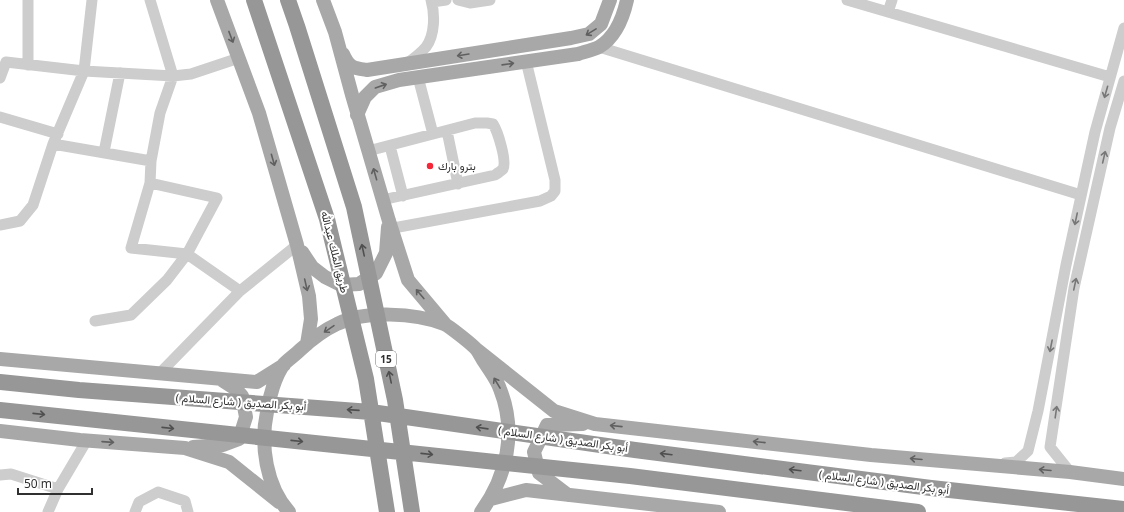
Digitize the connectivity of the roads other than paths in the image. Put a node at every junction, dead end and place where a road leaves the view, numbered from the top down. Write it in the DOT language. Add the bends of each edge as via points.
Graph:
graph roads {
  1 [pos="28,0"];
  2 [pos="92,0"];
  3 [pos="150,0"];
  4 [pos="217,0"];
  5 [pos="254,0"];
  6 [pos="288,0"];
  7 [pos="323,0"];
  8 [pos="446,0"];
  9 [pos="458,0"];
  10 [pos="490,0"];
  11 [pos="610,0"];
  12 [pos="627,0"];
  13 [pos="847,0"];
  14 [pos="892,0"];
  15 [pos="431,1"];
  16 [pos="888,12"];
  17 [pos="1124,28"];
  18 [pos="335,32"];
  19 [pos="599,47"];
  20 [pos="239,58"];
  21 [pos="526,62"];
  22 [pos="406,64"];
  23 [pos="28,65"];
  24 [pos="84,71"];
  25 [pos="120,73"];
  26 [pos="173,76"];
  27 [pos="1110,77"];
  28 [pos="0,78"];
  29 [pos="418,78"];
  30 [pos="1124,81"];
  31 [pos="357,115"];
  32 [pos="0,117"];
  33 [pos="447,131"];
  34 [pos="433,134"];
  35 [pos="56,139"];
  36 [pos="390,146"];
  37 [pos="368,151"];
  38 [pos="104,152"];
  39 [pos="151,161"];
  40 [pos="150,183"];
  41 [pos="458,184"];
  42 [pos="404,196"];
  43 [pos="1081,196"];
  44 [pos="382,200"];
  45 [pos="0,225"];
  46 [pos="389,226"];
  47 [pos="297,245"];
  48 [pos="187,254"];
  49 [pos="240,291"];
  50 [pos="95,321"];
  51 [pos="445,324"];
  52 [pos="307,344"];
  53 [pos="476,349"];
  54 [pos="0,358"];
  55 [pos="284,365"];
  56 [pos="160,372"];
  57 [pos="221,379"];
  58 [pos="0,382"];
  59 [pos="0,410"];
  60 [pos="595,424"];
  61 [pos="0,432"];
  62 [pos="87,440"];
  63 [pos="185,448"];
  64 [pos="990,465"];
  65 [pos="1070,472"];
  66 [pos="0,475"];
  67 [pos="1124,479"];
  68 [pos="58,489"];
  69 [pos="568,495"];
  70 [pos="491,498"];
  71 [pos="286,509"];
  72 [pos="1118,509"];
  73 [pos="48,512"];
  74 [pos="135,512"];
  75 [pos="188,512"];
  76 [pos="386,512"];
  77 [pos="412,512"];
  78 [pos="481,512"];
  79 [pos="719,512"];
  80 [pos="918,512"];
  1 -- 23 [label="street"];
  2 -- 24 [label="street"];
  3 -- 26 [label="street"];
  4 -- 20 [label="main road, one-way"];
  5 -- 76 [label="highway, طريق الملك عبدالله / 15" via="328,219 366,379"];
  77 -- 6 [label="highway, 15, one-way" via="395,400 354,207"];
  7 -- 18 [label="main road"];
  8 -- 15 [label="street"];
  9 -- 10 [label="street" via="470,3"];
  11 -- 22 [label="main road, one-way" via="601,24 589,34"];
  12 -- 19 [label="main road" via="624,15 613,35"];
  13 -- 16 [label="street"];
  14 -- 16 [label="street"];
  15 -- 22 [label="street" via="434,19 431,37 424,49"];
  16 -- 27 [label="street"];
  17 -- 27 [label="street"];
  18 -- 22 [label="main road" via="346,62 354,68 367,70"];
  18 -- 31 [label="main road"];
  19 -- 21 [label="main road" via="578,54"];
  19 -- 43 [label="street"];
  20 -- 26 [label="street" via="191,74"];
  20 -- 47 [label="main road, one-way" via="259,113"];
  29 -- 21 [label="main road, one-way"];
  21 -- 46 [label="street" via="556,180 556,191 540,201"];
  23 -- 24 [label="street"];
  23 -- 28 [label="street" via="6,62"];
  24 -- 25 [label="street"];
  24 -- 35 [label="street"];
  25 -- 26 [label="street"];
  25 -- 38 [label="street"];
  26 -- 39 [label="street" via="160,113"];
  27 -- 43 [label="street, one-way" via="1094,132"];
  31 -- 29 [label="main road, one-way" via="365,97 375,87"];
  29 -- 34 [label="street"];
  65 -- 30 [label="street, one-way" via="1050,447 1074,288 1110,128"];
  31 -- 37 [label="main road"];
  32 -- 35 [label="street"];
  33 -- 34 [label="street"];
  33 -- 41 [label="street"];
  33 -- 41 [label="street" via="475,123 493,124 504,163 502,170 495,175"];
  34 -- 36 [label="street"];
  35 -- 38 [label="street"];
  35 -- 45 [label="street" via="33,205 20,221"];
  36 -- 37 [label="street"];
  36 -- 42 [label="street"];
  44 -- 37 [label="main road, one-way"];
  38 -- 39 [label="street"];
  39 -- 40 [label="street"];
  40 -- 48 [label="street" via="131,248"];
  40 -- 48 [label="street" via="217,198"];
  41 -- 42 [label="street"];
  42 -- 44 [label="street"];
  43 -- 64 [label="street, one-way" via="1028,450 1016,462"];
  44 -- 46 [label="main road"];
  46 -- 47 [label="main road" via="386,253 376,274 359,284 341,285 324,278 312,267"];
  51 -- 46 [label="main road, one-way" via="408,280"];
  47 -- 49 [label="street"];
  47 -- 52 [label="main road, one-way" via="309,296 311,319"];
  48 -- 49 [label="street"];
  48 -- 50 [label="street" via="167,280 132,315"];
  49 -- 56 [label="street"];
  51 -- 52 [label="main road, one-way" via="409,315 366,315 338,323"];
  51 -- 53 [label="main road"];
  52 -- 55 [label="main road"];
  53 -- 60 [label="main road" via="554,412"];
  70 -- 53 [label="main road, one-way" via="504,469 508,446 508,420 500,389"];
  54 -- 56 [label="main road"];
  55 -- 57 [label="main road" via="258,382"];
  55 -- 71 [label="main road" via="270,393 264,447 270,478"];
  56 -- 57 [label="main road"];
  57 -- 63 [label="main road" via="242,396 246,417 239,439 223,445"];
  72 -- 58 [label="highway, ( شارع السلام ) أبو بكر الصديق, one-way" via="674,455 371,412"];
  59 -- 80 [label="highway, one-way" via="630,476"];
  64 -- 60 [label="main road, one-way" via="871,455"];
  60 -- 69 [label="main road" via="547,425 534,452 539,473"];
  61 -- 62 [label="main road"];
  62 -- 63 [label="main road, one-way"];
  62 -- 68 [label="street"];
  63 -- 71 [label="main road" via="229,462"];
  65 -- 64 [label="main road, one-way"];
  65 -- 67 [label="main road"];
  66 -- 68 [label="street" via="11,474"];
  68 -- 73 [label="street"];
  69 -- 70 [label="main road" via="526,490"];
  69 -- 79 [label="main road"];
  70 -- 78 [label="main road"];
  74 -- 75 [label="street" via="139,502 158,492 185,501"];
}
